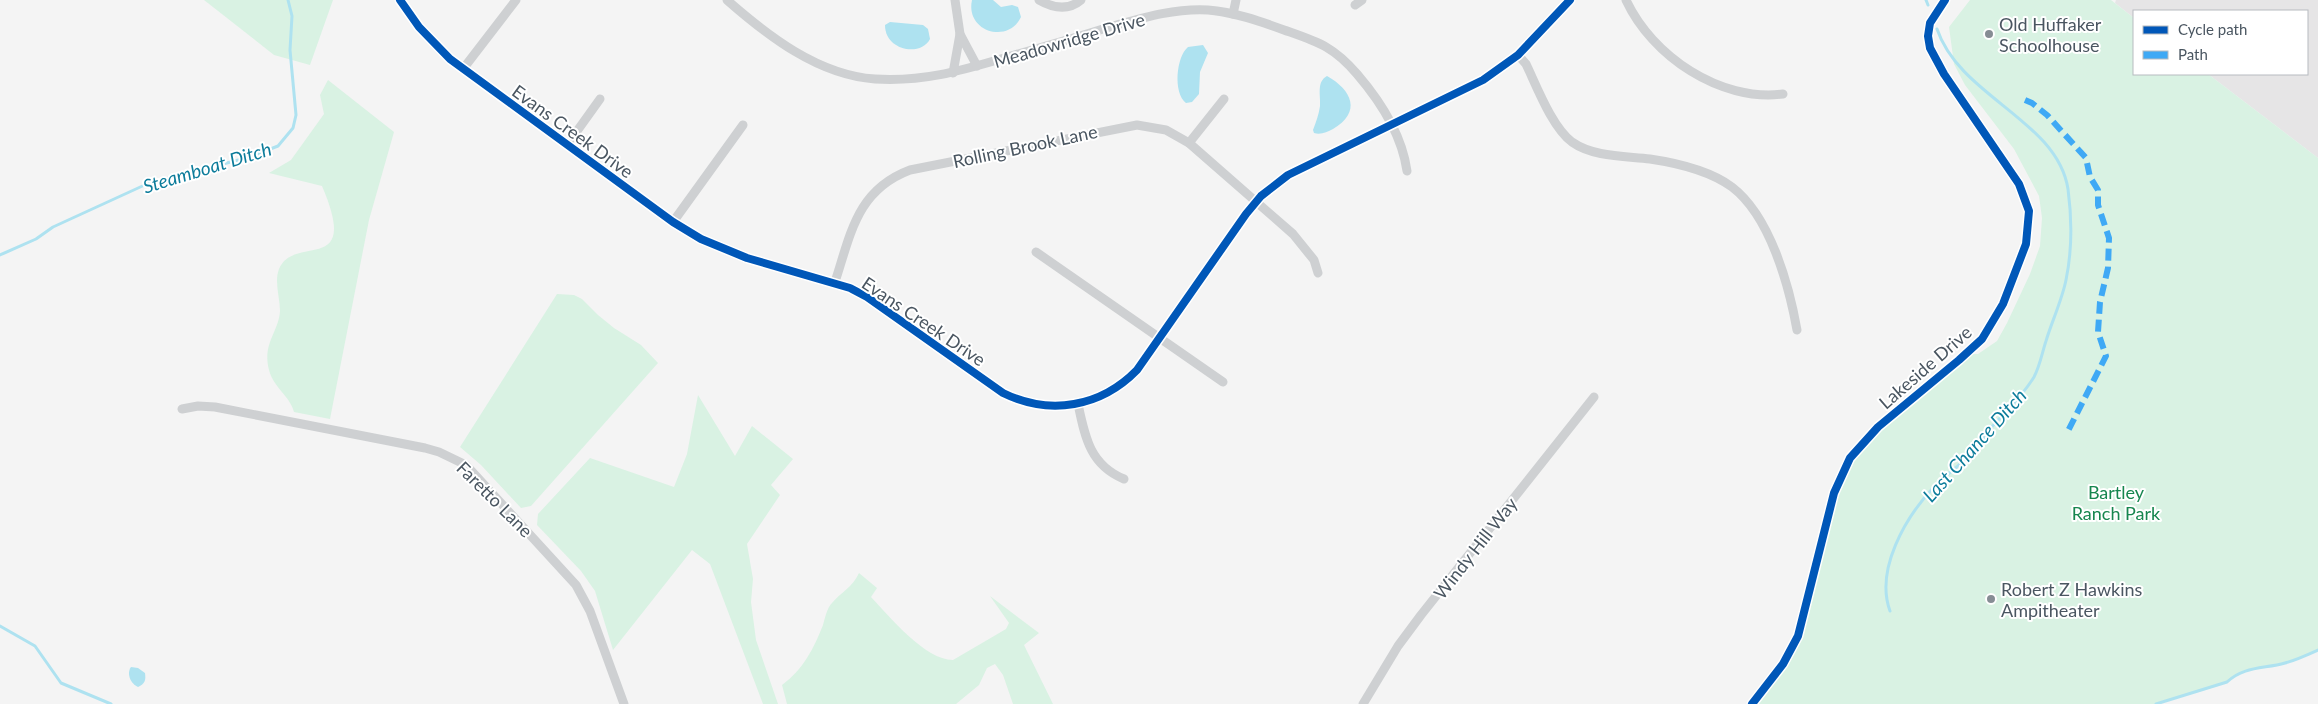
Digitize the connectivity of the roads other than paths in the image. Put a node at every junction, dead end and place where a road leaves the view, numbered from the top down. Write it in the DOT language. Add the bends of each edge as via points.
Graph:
graph roads {
  1 [pos="400,0"];
  2 [pos="516,0"];
  3 [pos="727,0"];
  4 [pos="955,0"];
  5 [pos="1039,0"];
  6 [pos="1081,0"];
  7 [pos="1236,0"];
  8 [pos="1570,0"];
  9 [pos="1626,0"];
  10 [pos="1944,0"];
  11 [pos="1233,14"];
  12 [pos="960,34"];
  13 [pos="1518,54"];
  14 [pos="977,66"];
  15 [pos="463,69"];
  16 [pos="953,73"];
  17 [pos="1782,94"];
  18 [pos="600,99"];
  19 [pos="1224,99"];
  20 [pos="1395,123"];
  21 [pos="743,126"];
  22 [pos="1189,143"];
  23 [pos="567,145"];
  24 [pos="1407,172"];
  25 [pos="1256,202"];
  26 [pos="673,222"];
  27 [pos="1036,252"];
  28 [pos="1318,273"];
  29 [pos="835,282"];
  30 [pos="1797,330"];
  31 [pos="1160,338"];
  32 [pos="1223,382"];
  33 [pos="1594,397"];
  34 [pos="1078,404"];
  35 [pos="182,409"];
  36 [pos="1124,480"];
  37 [pos="624,704"];
  38 [pos="1363,704"];
  39 [pos="1752,704"];
  1 -- 15 [label="street, Evans Creek Drive" via="434,44"];
  2 -- 15 [label="street"];
  3 -- 16 [label="street, Meadowridge Drive" via="786,47 828,67 872,79 922,79"];
  4 -- 12 [label="street"];
  5 -- 6 [label="street" via="1047,5 1066,8"];
  7 -- 11 [label="street"];
  8 -- 13 [label="street"];
  9 -- 17 [label="street" via="1648,34 1668,54 1695,73 1730,88 1766,96"];
  10 -- 39 [label="street, Lakeside Drive" via="1930,23 1930,48 1944,74 2019,184 2028,211 2026,244 2003,304 1982,339 1878,427 1850,458 1834,493 1798,636 1783,664"];
  11 -- 14 [label="street, Meadowridge Drive" via="1188,10 1156,15"];
  11 -- 20 [label="street, Meadowridge Drive" via="1258,20 1334,50"];
  12 -- 14 [label="street"];
  12 -- 16 [label="street"];
  13 -- 20 [label="street" via="1483,80"];
  13 -- 30 [label="street" via="1563,134 1574,143 1588,150 1671,162 1700,170 1732,187 1764,228 1791,295"];
  14 -- 16 [label="street, Meadowridge Drive"];
  15 -- 23 [label="street, Evans Creek Drive"];
  18 -- 23 [label="street"];
  19 -- 22 [label="street"];
  20 -- 24 [label="street, Meadowridge Drive"];
  20 -- 25 [label="street, Evans Creek Drive" via="1288,176"];
  21 -- 26 [label="street"];
  22 -- 25 [label="street, Rolling Brook Lane"];
  22 -- 29 [label="street, Rolling Brook Lane" via="1152,126 1124,126 898,174 876,189 859,212"];
  23 -- 26 [label="street, Evans Creek Drive"];
  25 -- 28 [label="street, Rolling Brook Lane" via="1306,248"];
  25 -- 31 [label="street, Evans Creek Drive"];
  26 -- 29 [label="street, Evans Creek Drive" via="724,250"];
  27 -- 31 [label="street"];
  29 -- 34 [label="street, Evans Creek Drive" via="867,297 1004,393 1039,406"];
  31 -- 32 [label="street"];
  31 -- 34 [label="street, Evans Creek Drive" via="1126,381 1101,397"];
  33 -- 38 [label="street, Windy Hill Way" via="1421,615"];
  34 -- 36 [label="street" via="1084,434 1094,456 1113,475"];
  35 -- 37 [label="street, Faretto Lane" via="215,407 425,448 466,465 576,585 590,611"];
}
